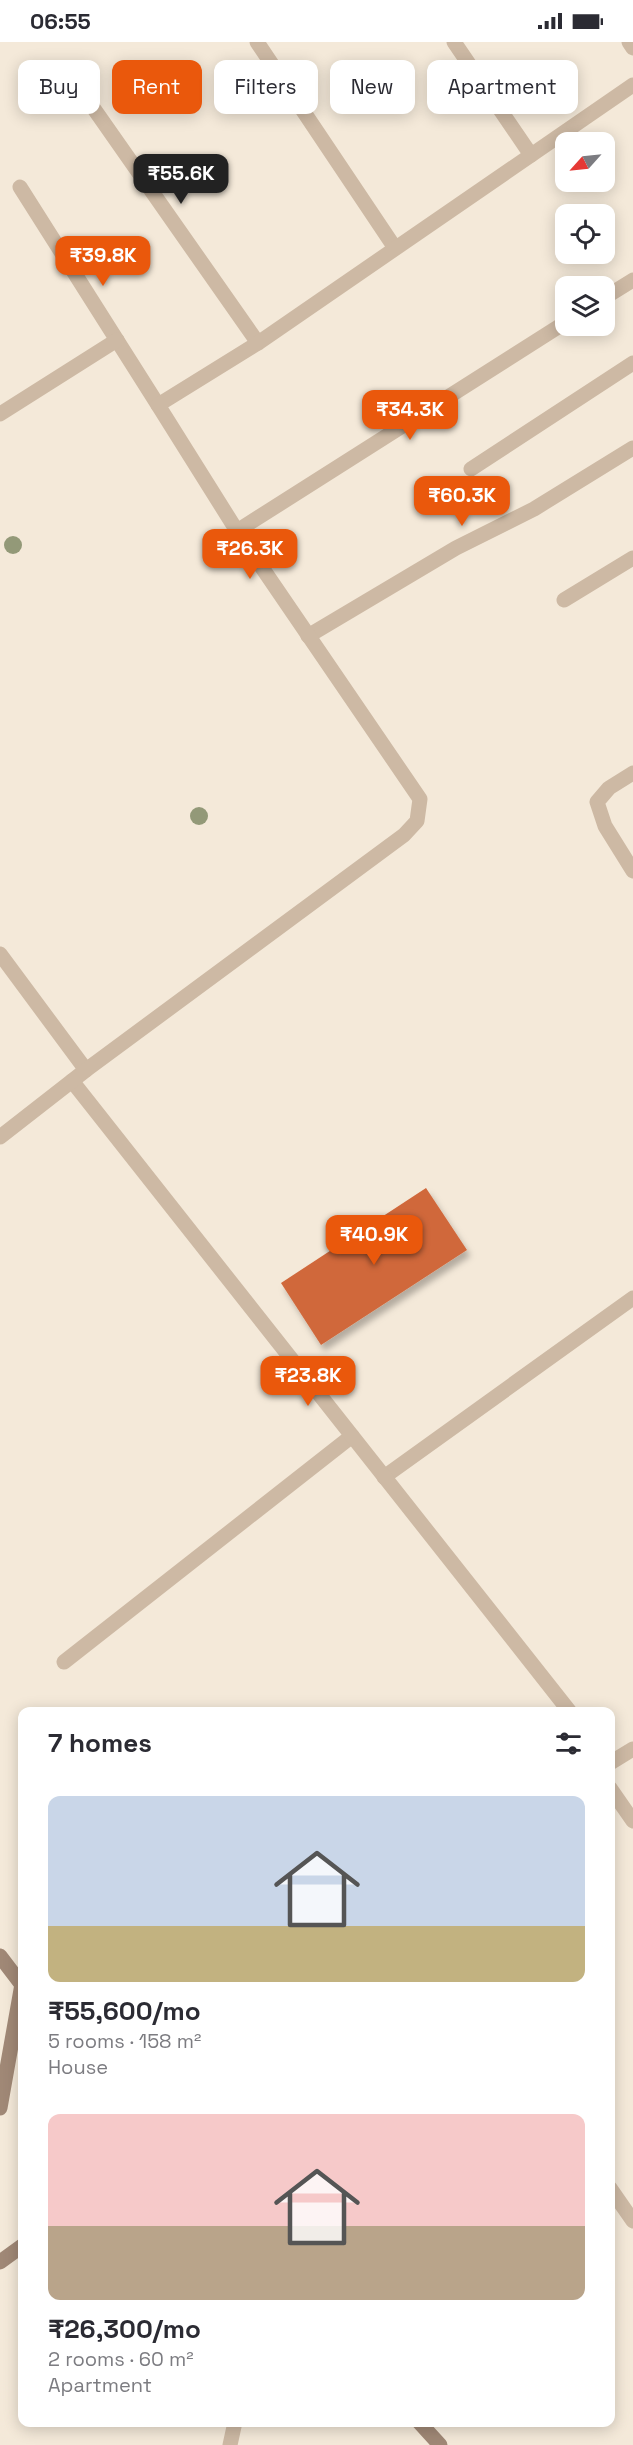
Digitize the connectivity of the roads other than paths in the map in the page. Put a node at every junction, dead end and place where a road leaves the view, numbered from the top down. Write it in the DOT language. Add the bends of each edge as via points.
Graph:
graph roads {
  1 [pos="257,42"];
  2 [pos="454,42"];
  3 [pos="629,42"];
  4 [pos="633,48"];
  5 [pos="633,86"];
  6 [pos="98,114"];
  7 [pos="531,155"];
  8 [pos="20,187"];
  9 [pos="395,248"];
  10 [pos="633,280"];
  11 [pos="615,291"];
  12 [pos="555,329"];
  13 [pos="117,340"];
  14 [pos="258,343"];
  15 [pos="629,366"];
  16 [pos="633,382"];
  17 [pos="158,405"];
  18 [pos="0,414"];
  19 [pos="633,448"];
  20 [pos="471,469"];
  21 [pos="237,531"];
  22 [pos="633,558"];
  23 [pos="564,600"];
  24 [pos="309,636"];
  25 [pos="633,773"];
  26 [pos="633,871"];
  27 [pos="0,954"];
  28 [pos="86,1070"];
  29 [pos="72,1081"];
  30 [pos="0,1137"];
  31 [pos="633,1298"];
  32 [pos="352,1436"];
  33 [pos="384,1477"];
  34 [pos="64,1662"];
  35 [pos="566,1707"];
  36 [pos="633,1749"];
  37 [pos="615,1760"];
  38 [pos="615,1795"];
  39 [pos="633,1821"];
  40 [pos="0,1956"];
  41 [pos="18,1980"];
  42 [pos="18,2007"];
  43 [pos="0,2108"];
  44 [pos="615,2195"];
  45 [pos="633,2221"];
  46 [pos="18,2249"];
  47 [pos="0,2262"];
  48 [pos="234,2427"];
  49 [pos="424,2427"];
  50 [pos="230,2445"];
  51 [pos="440,2445"];
  1 -- 9 [label="street"];
  2 -- 7 [label="street"];
  3 -- 4 [label="street"];
  5 -- 7 [label="street"];
  6 -- 14 [label="street"];
  7 -- 9 [label="street"];
  8 -- 13 [label="street"];
  9 -- 14 [label="street"];
  10 -- 11 [label="street"];
  12 -- 21 [label="street"];
  13 -- 17 [label="street"];
  13 -- 18 [label="street"];
  14 -- 17 [label="street"];
  15 -- 16 [label="street"];
  15 -- 20 [label="street"];
  17 -- 21 [label="street"];
  19 -- 24 [label="street"];
  21 -- 24 [label="street"];
  22 -- 23 [label="street"];
  24 -- 28 [label="street" via="420,799 417,821 404,835"];
  25 -- 26 [label="street" via="609,788 597,802 605,826"];
  27 -- 28 [label="street"];
  28 -- 29 [label="street"];
  29 -- 30 [label="street"];
  29 -- 32 [label="street"];
  31 -- 33 [label="street"];
  32 -- 33 [label="street"];
  32 -- 34 [label="street"];
  33 -- 35 [label="street"];
  36 -- 37 [label="street"];
  38 -- 39 [label="street"];
  40 -- 41 [label="street"];
  42 -- 43 [label="street"];
  44 -- 45 [label="street"];
  46 -- 47 [label="street"];
  48 -- 50 [label="street"];
  49 -- 51 [label="street"];
}
